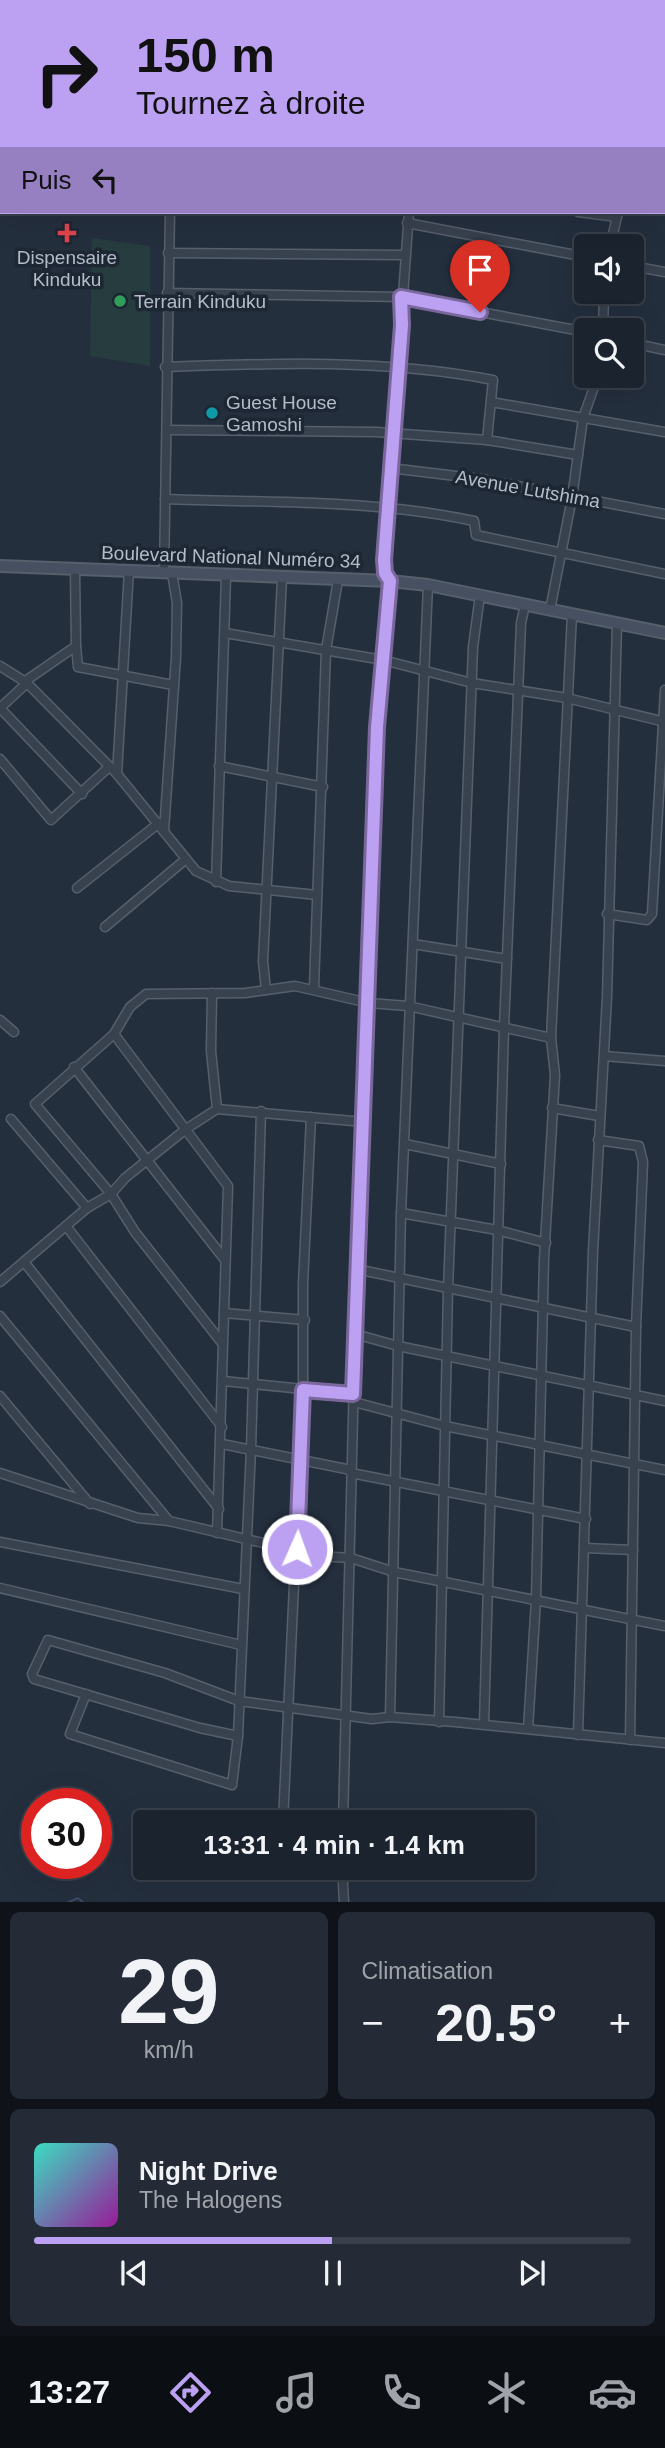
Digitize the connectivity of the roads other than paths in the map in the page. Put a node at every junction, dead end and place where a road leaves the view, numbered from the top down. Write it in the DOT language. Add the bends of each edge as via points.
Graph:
graph roads {
  1 [pos="170,214"];
  2 [pos="408,214"];
  3 [pos="617,214"];
  4 [pos="407,223"];
  5 [pos="613,234"];
  6 [pos="168,253"];
  7 [pos="404,255"];
  8 [pos="574,255"];
  9 [pos="644,268"];
  10 [pos="665,272"];
  11 [pos="167,293"];
  12 [pos="401,297"];
  13 [pos="574,330"];
  14 [pos="644,346"];
  15 [pos="665,350"];
  16 [pos="165,366"];
  17 [pos="397,369"];
  18 [pos="594,388"];
  19 [pos="491,402"];
  20 [pos="583,418"];
  21 [pos="167,430"];
  22 [pos="665,432"];
  23 [pos="392,434"];
  24 [pos="487,440"];
  25 [pos="578,455"];
  26 [pos="390,468"];
  27 [pos="572,498"];
  28 [pos="165,499"];
  29 [pos="388,507"];
  30 [pos="665,514"];
  31 [pos="560,552"];
  32 [pos="0,566"];
  33 [pos="75,569"];
  34 [pos="129,570"];
  35 [pos="168,573"];
  36 [pos="665,574"];
  37 [pos="226,577"];
  38 [pos="282,578"];
  39 [pos="338,580"];
  40 [pos="390,581"];
  41 [pos="428,585"];
  42 [pos="480,595"];
  43 [pos="525,605"];
  44 [pos="550,610"];
  45 [pos="572,614"];
  46 [pos="617,623"];
  47 [pos="225,633"];
  48 [pos="665,633"];
  49 [pos="277,641"];
  50 [pos="76,646"];
  51 [pos="326,650"];
  52 [pos="383,660"];
  53 [pos="0,666"];
  54 [pos="425,671"];
  55 [pos="123,675"];
  56 [pos="472,682"];
  57 [pos="25,683"];
  58 [pos="173,685"];
  59 [pos="518,690"];
  60 [pos="665,690"];
  61 [pos="567,698"];
  62 [pos="0,708"];
  63 [pos="616,709"];
  64 [pos="663,721"];
  65 [pos="0,759"];
  66 [pos="219,766"];
  67 [pos="109,767"];
  68 [pos="117,774"];
  69 [pos="271,776"];
  70 [pos="323,787"];
  71 [pos="82,794"];
  72 [pos="161,827"];
  73 [pos="186,859"];
  74 [pos="216,882"];
  75 [pos="77,888"];
  76 [pos="266,889"];
  77 [pos="317,895"];
  78 [pos="607,914"];
  79 [pos="105,927"];
  80 [pos="413,944"];
  81 [pos="461,953"];
  82 [pos="507,960"];
  83 [pos="314,988"];
  84 [pos="266,990"];
  85 [pos="212,993"];
  86 [pos="369,1003"];
  87 [pos="408,1006"];
  88 [pos="458,1017"];
  89 [pos="0,1020"];
  90 [pos="504,1028"];
  91 [pos="14,1032"];
  92 [pos="114,1034"];
  93 [pos="551,1038"];
  94 [pos="604,1055"];
  95 [pos="665,1061"];
  96 [pos="74,1067"];
  97 [pos="552,1108"];
  98 [pos="217,1109"];
  99 [pos="261,1111"];
  100 [pos="599,1116"];
  101 [pos="311,1117"];
  102 [pos="11,1119"];
  103 [pos="364,1122"];
  104 [pos="186,1129"];
  105 [pos="598,1140"];
  106 [pos="405,1144"];
  107 [pos="453,1153"];
  108 [pos="148,1161"];
  109 [pos="501,1164"];
  110 [pos="111,1194"];
  111 [pos="87,1208"];
  112 [pos="401,1213"];
  113 [pos="450,1222"];
  114 [pos="66,1226"];
  115 [pos="498,1230"];
  116 [pos="546,1243"];
  117 [pos="225,1260"];
  118 [pos="25,1263"];
  119 [pos="356,1269"];
  120 [pos="402,1280"];
  121 [pos="0,1282"];
  122 [pos="448,1289"];
  123 [pos="495,1300"];
  124 [pos="542,1306"];
  125 [pos="225,1313"];
  126 [pos="253,1313"];
  127 [pos="0,1316"];
  128 [pos="590,1317"];
  129 [pos="305,1320"];
  130 [pos="636,1327"];
  131 [pos="355,1334"];
  132 [pos="222,1343"];
  133 [pos="398,1346"];
  134 [pos="446,1356"];
  135 [pos="493,1366"];
  136 [pos="540,1376"];
  137 [pos="223,1381"];
  138 [pos="254,1386"];
  139 [pos="589,1386"];
  140 [pos="303,1390"];
  141 [pos="637,1395"];
  142 [pos="0,1396"];
  143 [pos="354,1398"];
  144 [pos="665,1401"];
  145 [pos="397,1412"];
  146 [pos="445,1426"];
  147 [pos="222,1427"];
  148 [pos="492,1434"];
  149 [pos="539,1443"];
  150 [pos="222,1444"];
  151 [pos="251,1449"];
  152 [pos="587,1455"];
  153 [pos="300,1458"];
  154 [pos="635,1463"];
  155 [pos="665,1470"];
  156 [pos="351,1472"];
  157 [pos="0,1473"];
  158 [pos="395,1482"];
  159 [pos="443,1489"];
  160 [pos="490,1500"];
  161 [pos="90,1505"];
  162 [pos="219,1509"];
  163 [pos="538,1509"];
  164 [pos="586,1519"];
  165 [pos="169,1521"];
  166 [pos="217,1533"];
  167 [pos="245,1538"];
  168 [pos="0,1542"];
  169 [pos="585,1548"];
  170 [pos="297,1549"];
  171 [pos="634,1550"];
  172 [pos="351,1558"];
  173 [pos="394,1572"];
  174 [pos="443,1580"];
  175 [pos="0,1588"];
  176 [pos="243,1588"];
  177 [pos="487,1589"];
  178 [pos="536,1600"];
  179 [pos="584,1611"];
  180 [pos="631,1620"];
  181 [pos="665,1626"];
  182 [pos="241,1645"];
  183 [pos="86,1695"];
  184 [pos="239,1701"];
  185 [pos="290,1708"];
  186 [pos="344,1714"];
  187 [pos="390,1717"];
  188 [pos="439,1722"];
  189 [pos="484,1724"];
  190 [pos="528,1729"];
  191 [pos="578,1735"];
  192 [pos="238,1736"];
  193 [pos="630,1740"];
  194 [pos="665,1743"];
  195 [pos="284,1810"];
  196 [pos="343,1810"];
  197 [pos="343,1880"];
  198 [pos="344,1902"];
  1 -- 6 [label="street"];
  2 -- 4 [label="street"];
  3 -- 5 [label="street"];
  4 -- 7 [label="street"];
  4 -- 8 [label="street"];
  6 -- 7 [label="street"];
  6 -- 11 [label="street"];
  7 -- 12 [label="street"];
  9 -- 10 [label="street"];
  11 -- 12 [label="street"];
  11 -- 16 [label="street"];
  12 -- 13 [label="street"];
  12 -- 17 [label="street"];
  14 -- 15 [label="street"];
  16 -- 17 [label="street" via="296,364"];
  16 -- 21 [label="street"];
  17 -- 19 [label="street" via="493,380"];
  17 -- 23 [label="street"];
  18 -- 20 [label="street"];
  19 -- 20 [label="street"];
  19 -- 24 [label="street"];
  20 -- 22 [label="street"];
  20 -- 25 [label="street"];
  21 -- 23 [label="street"];
  21 -- 28 [label="street"];
  23 -- 24 [label="street"];
  23 -- 26 [label="street"];
  24 -- 25 [label="street"];
  25 -- 27 [label="street"];
  26 -- 27 [label="street, Avenue Lutshima" via="481,479"];
  26 -- 29 [label="street"];
  27 -- 30 [label="street, Avenue Lutshima"];
  27 -- 31 [label="street"];
  28 -- 29 [label="street"];
  28 -- 35 [label="street"];
  29 -- 31 [label="street" via="474,521 476,535"];
  29 -- 40 [label="street" via="384,560"];
  31 -- 36 [label="street"];
  31 -- 44 [label="street"];
  32 -- 33 [label="main road, Boulevard National Numéro 34"];
  33 -- 34 [label="main road, Boulevard National Numéro 34"];
  33 -- 50 [label="street"];
  34 -- 35 [label="main road, Boulevard National Numéro 34"];
  34 -- 55 [label="street"];
  35 -- 37 [label="main road, Boulevard National Numéro 34"];
  35 -- 58 [label="street" via="177,603"];
  37 -- 38 [label="main road, Boulevard National Numéro 34"];
  37 -- 47 [label="street"];
  38 -- 39 [label="main road, Boulevard National Numéro 34"];
  38 -- 49 [label="street"];
  39 -- 40 [label="main road, Boulevard National Numéro 34"];
  39 -- 51 [label="street"];
  40 -- 41 [label="main road, Boulevard National Numéro 34"];
  40 -- 52 [label="street"];
  41 -- 42 [label="main road, Boulevard National Numéro 34"];
  41 -- 54 [label="street"];
  42 -- 43 [label="main road, Boulevard National Numéro 34"];
  42 -- 56 [label="street"];
  43 -- 44 [label="main road, Boulevard National Numéro 34"];
  43 -- 59 [label="street"];
  44 -- 45 [label="main road, Boulevard National Numéro 34"];
  45 -- 46 [label="main road, Boulevard National Numéro 34"];
  45 -- 61 [label="street"];
  46 -- 48 [label="main road, Boulevard National Numéro 34"];
  46 -- 63 [label="street"];
  47 -- 49 [label="street"];
  47 -- 66 [label="street"];
  49 -- 51 [label="street"];
  49 -- 69 [label="street"];
  50 -- 55 [label="street" via="78,667"];
  50 -- 57 [label="street"];
  51 -- 52 [label="street"];
  51 -- 70 [label="street"];
  52 -- 54 [label="street"];
  52 -- 86 [label="street"];
  53 -- 57 [label="street"];
  54 -- 56 [label="street"];
  54 -- 80 [label="street"];
  55 -- 58 [label="street"];
  55 -- 68 [label="street"];
  56 -- 59 [label="street"];
  56 -- 81 [label="street"];
  57 -- 62 [label="street"];
  57 -- 67 [label="street"];
  58 -- 72 [label="street"];
  59 -- 61 [label="street"];
  59 -- 82 [label="street"];
  60 -- 64 [label="street"];
  61 -- 63 [label="street"];
  61 -- 93 [label="street"];
  62 -- 71 [label="street"];
  63 -- 64 [label="street"];
  63 -- 78 [label="street"];
  64 -- 78 [label="street" via="652,914 648,920"];
  65 -- 71 [label="street" via="51,820"];
  66 -- 69 [label="street"];
  66 -- 74 [label="street"];
  67 -- 68 [label="street"];
  67 -- 71 [label="street"];
  68 -- 72 [label="street"];
  69 -- 70 [label="street"];
  69 -- 76 [label="street"];
  70 -- 77 [label="street"];
  72 -- 73 [label="street"];
  72 -- 75 [label="street"];
  73 -- 74 [label="street"];
  73 -- 79 [label="street"];
  74 -- 76 [label="street"];
  76 -- 77 [label="street"];
  76 -- 84 [label="street" via="262,961"];
  77 -- 83 [label="street"];
  78 -- 94 [label="street"];
  80 -- 81 [label="street"];
  80 -- 87 [label="street"];
  81 -- 82 [label="street"];
  81 -- 88 [label="street"];
  82 -- 90 [label="street"];
  83 -- 84 [label="street"];
  83 -- 86 [label="street"];
  84 -- 85 [label="street"];
  85 -- 92 [label="street" via="146,994 130,1007"];
  85 -- 98 [label="street"];
  86 -- 87 [label="street"];
  86 -- 103 [label="street"];
  87 -- 88 [label="street"];
  87 -- 106 [label="street"];
  88 -- 90 [label="street"];
  88 -- 107 [label="street"];
  89 -- 91 [label="street"];
  90 -- 93 [label="street"];
  90 -- 109 [label="street"];
  92 -- 96 [label="street"];
  92 -- 104 [label="street"];
  93 -- 97 [label="street"];
  94 -- 95 [label="street"];
  94 -- 100 [label="street"];
  96 -- 108 [label="street"];
  96 -- 110 [label="street" via="35,1104"];
  97 -- 100 [label="street"];
  97 -- 116 [label="street"];
  98 -- 99 [label="street"];
  98 -- 104 [label="street"];
  99 -- 101 [label="street"];
  99 -- 126 [label="street"];
  100 -- 105 [label="street"];
  101 -- 103 [label="street"];
  101 -- 129 [label="street"];
  102 -- 111 [label="street"];
  103 -- 119 [label="street"];
  104 -- 108 [label="street"];
  104 -- 117 [label="street" via="228,1186"];
  105 -- 128 [label="street"];
  105 -- 130 [label="street" via="633,1144 642,1150"];
  106 -- 107 [label="street"];
  106 -- 112 [label="street"];
  107 -- 109 [label="street"];
  107 -- 113 [label="street"];
  108 -- 110 [label="street"];
  108 -- 117 [label="street"];
  109 -- 115 [label="street"];
  110 -- 111 [label="street"];
  110 -- 132 [label="street"];
  111 -- 114 [label="street"];
  112 -- 113 [label="street"];
  112 -- 120 [label="street"];
  113 -- 115 [label="street"];
  113 -- 122 [label="street"];
  114 -- 118 [label="street"];
  114 -- 147 [label="street"];
  115 -- 116 [label="street"];
  115 -- 123 [label="street"];
  116 -- 124 [label="street"];
  117 -- 125 [label="street"];
  118 -- 121 [label="street"];
  118 -- 162 [label="street"];
  119 -- 120 [label="street"];
  119 -- 131 [label="street"];
  120 -- 122 [label="street"];
  120 -- 133 [label="street"];
  122 -- 123 [label="street"];
  122 -- 134 [label="street"];
  123 -- 124 [label="street"];
  123 -- 135 [label="street"];
  124 -- 128 [label="street"];
  124 -- 136 [label="street"];
  125 -- 126 [label="street"];
  125 -- 132 [label="street"];
  126 -- 129 [label="street"];
  126 -- 138 [label="street"];
  127 -- 165 [label="street"];
  128 -- 130 [label="street"];
  128 -- 139 [label="street"];
  129 -- 140 [label="street"];
  130 -- 141 [label="street"];
  131 -- 133 [label="street"];
  131 -- 143 [label="street"];
  132 -- 137 [label="street"];
  133 -- 134 [label="street"];
  133 -- 145 [label="street"];
  134 -- 135 [label="street"];
  134 -- 146 [label="street"];
  135 -- 136 [label="street"];
  135 -- 148 [label="street"];
  136 -- 139 [label="street"];
  136 -- 149 [label="street"];
  137 -- 138 [label="street"];
  137 -- 147 [label="street"];
  138 -- 140 [label="street"];
  138 -- 151 [label="street"];
  139 -- 141 [label="street"];
  139 -- 152 [label="street"];
  140 -- 143 [label="street"];
  140 -- 153 [label="street"];
  141 -- 144 [label="street"];
  141 -- 154 [label="street"];
  142 -- 161 [label="street"];
  143 -- 145 [label="street"];
  143 -- 156 [label="street"];
  145 -- 146 [label="street"];
  145 -- 158 [label="street"];
  146 -- 148 [label="street"];
  146 -- 159 [label="street"];
  147 -- 150 [label="street"];
  148 -- 149 [label="street"];
  148 -- 160 [label="street"];
  149 -- 152 [label="street"];
  149 -- 163 [label="street"];
  150 -- 151 [label="street"];
  150 -- 162 [label="street"];
  151 -- 153 [label="street"];
  151 -- 167 [label="street"];
  152 -- 154 [label="street"];
  152 -- 164 [label="street"];
  153 -- 156 [label="street"];
  153 -- 170 [label="street"];
  154 -- 155 [label="street"];
  154 -- 171 [label="street"];
  156 -- 158 [label="street"];
  156 -- 172 [label="street"];
  157 -- 161 [label="street"];
  158 -- 159 [label="street"];
  158 -- 173 [label="street"];
  159 -- 160 [label="street"];
  159 -- 174 [label="street"];
  160 -- 163 [label="street"];
  160 -- 177 [label="street"];
  161 -- 165 [label="street"];
  162 -- 166 [label="street"];
  163 -- 164 [label="street"];
  163 -- 178 [label="street"];
  164 -- 169 [label="street"];
  165 -- 166 [label="street"];
  166 -- 167 [label="street"];
  167 -- 170 [label="street"];
  167 -- 176 [label="street"];
  168 -- 176 [label="street"];
  169 -- 171 [label="street"];
  169 -- 179 [label="street"];
  170 -- 172 [label="street"];
  170 -- 185 [label="street"];
  171 -- 180 [label="street"];
  172 -- 173 [label="street"];
  172 -- 186 [label="street"];
  173 -- 174 [label="street"];
  173 -- 187 [label="street"];
  174 -- 177 [label="street"];
  174 -- 188 [label="street"];
  175 -- 182 [label="street"];
  176 -- 182 [label="street"];
  177 -- 178 [label="street"];
  177 -- 189 [label="street"];
  178 -- 179 [label="street"];
  178 -- 190 [label="street"];
  179 -- 180 [label="street"];
  179 -- 191 [label="street"];
  180 -- 181 [label="street"];
  180 -- 193 [label="street"];
  182 -- 184 [label="street"];
  183 -- 184 [label="street" via="33,1677 48,1640 177,1677"];
  183 -- 192 [label="street"];
  183 -- 192 [label="street" via="70,1734 232,1785"];
  184 -- 185 [label="street"];
  184 -- 192 [label="street"];
  185 -- 186 [label="street"];
  185 -- 195 [label="street"];
  186 -- 187 [label="street"];
  186 -- 196 [label="street"];
  187 -- 188 [label="street"];
  188 -- 189 [label="street"];
  189 -- 190 [label="street"];
  190 -- 191 [label="street"];
  191 -- 193 [label="street"];
  193 -- 194 [label="street"];
  197 -- 198 [label="street"];
}
